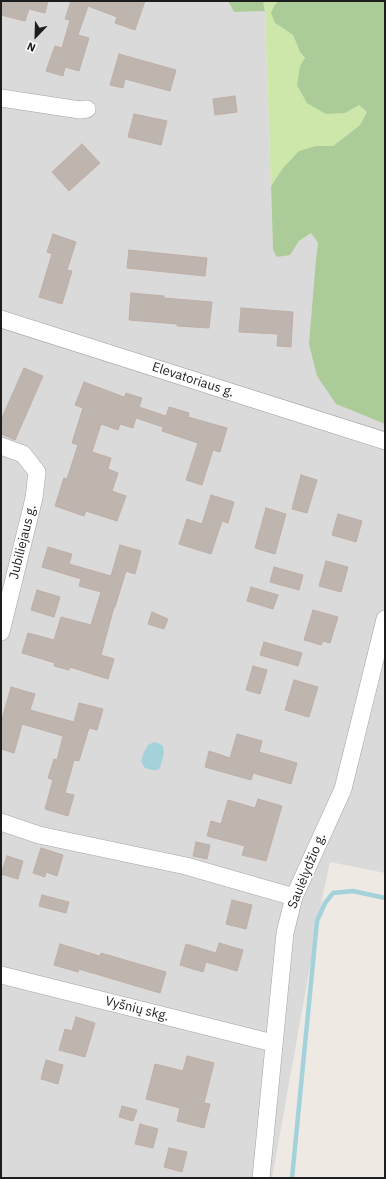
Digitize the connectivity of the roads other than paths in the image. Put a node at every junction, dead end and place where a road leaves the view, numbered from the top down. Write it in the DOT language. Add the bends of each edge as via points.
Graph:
graph roads {
  1 [pos="1,98"];
  2 [pos="87,109"];
  3 [pos="1,319"];
  4 [pos="385,441"];
  5 [pos="1,446"];
  6 [pos="385,619"];
  7 [pos="1,632"];
  8 [pos="1,822"];
  9 [pos="294,897"];
  10 [pos="1,975"];
  11 [pos="273,1044"];
  12 [pos="261,1178"];
  1 -- 2 [label="street"];
  3 -- 4 [label="street, Elevatoriaus g."];
  5 -- 7 [label="street, Jubiliejaus g." via="23,454 37,472 34,498"];
  6 -- 9 [label="street, Saulėlydžio g." via="343,789"];
  8 -- 9 [label="street" via="39,835 186,866"];
  9 -- 11 [label="street, Saulėlydžio g." via="285,933"];
  10 -- 11 [label="street, Vyšnių skg."];
  11 -- 12 [label="street, Saulėlydžio g."];
}
